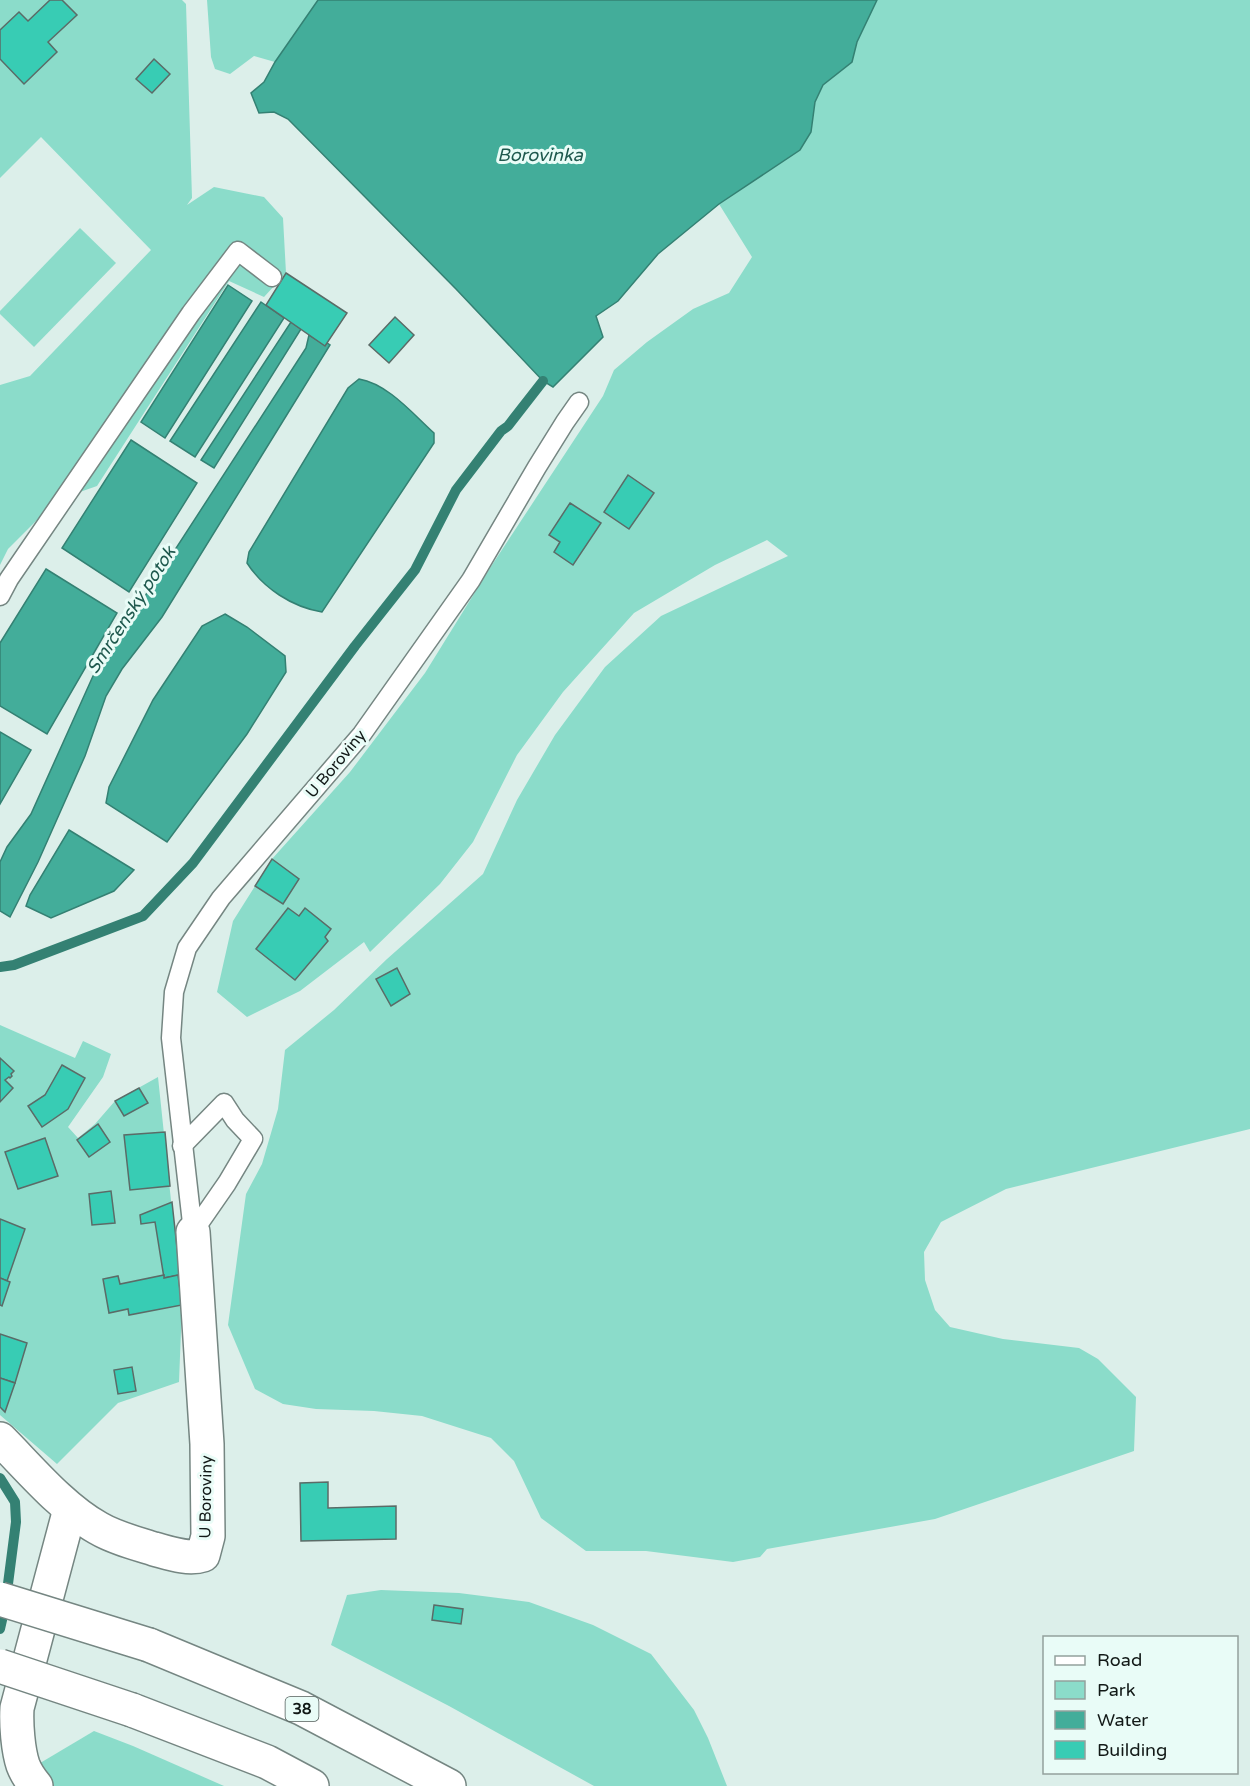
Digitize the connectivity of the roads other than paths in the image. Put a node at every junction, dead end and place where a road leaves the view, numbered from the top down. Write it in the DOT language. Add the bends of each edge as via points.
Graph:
graph roads {
  1 [pos="272,277"];
  2 [pos="579,402"];
  3 [pos="0,596"];
  4 [pos="182,1146"];
  5 [pos="193,1232"];
  6 [pos="0,1439"];
  7 [pos="70,1509"];
  8 [pos="0,1599"];
  9 [pos="0,1666"];
  10 [pos="36,1786"];
  11 [pos="312,1786"];
  12 [pos="449,1786"];
  1 -- 3 [label="lane" via="238,251 191,313"];
  2 -- 4 [label="lane, U Boroviny" via="471,580 362,734 221,898 187,948 174,992 171,1038"];
  4 -- 5 [label="lane, U Boroviny"];
  4 -- 5 [label="lane" via="224,1103 253,1139"];
  5 -- 7 [label="main road, U Boroviny" via="207,1444 208,1536 203,1555 194,1558 127,1540"];
  6 -- 7 [label="main road, U Boroviny"];
  7 -- 10 [label="main road" via="17,1708 23,1767"];
  8 -- 12 [label="main road, 38, bridge" via="149,1645 301,1708"];
  9 -- 11 [label="main road, bridge" via="132,1710 267,1762"];
}
